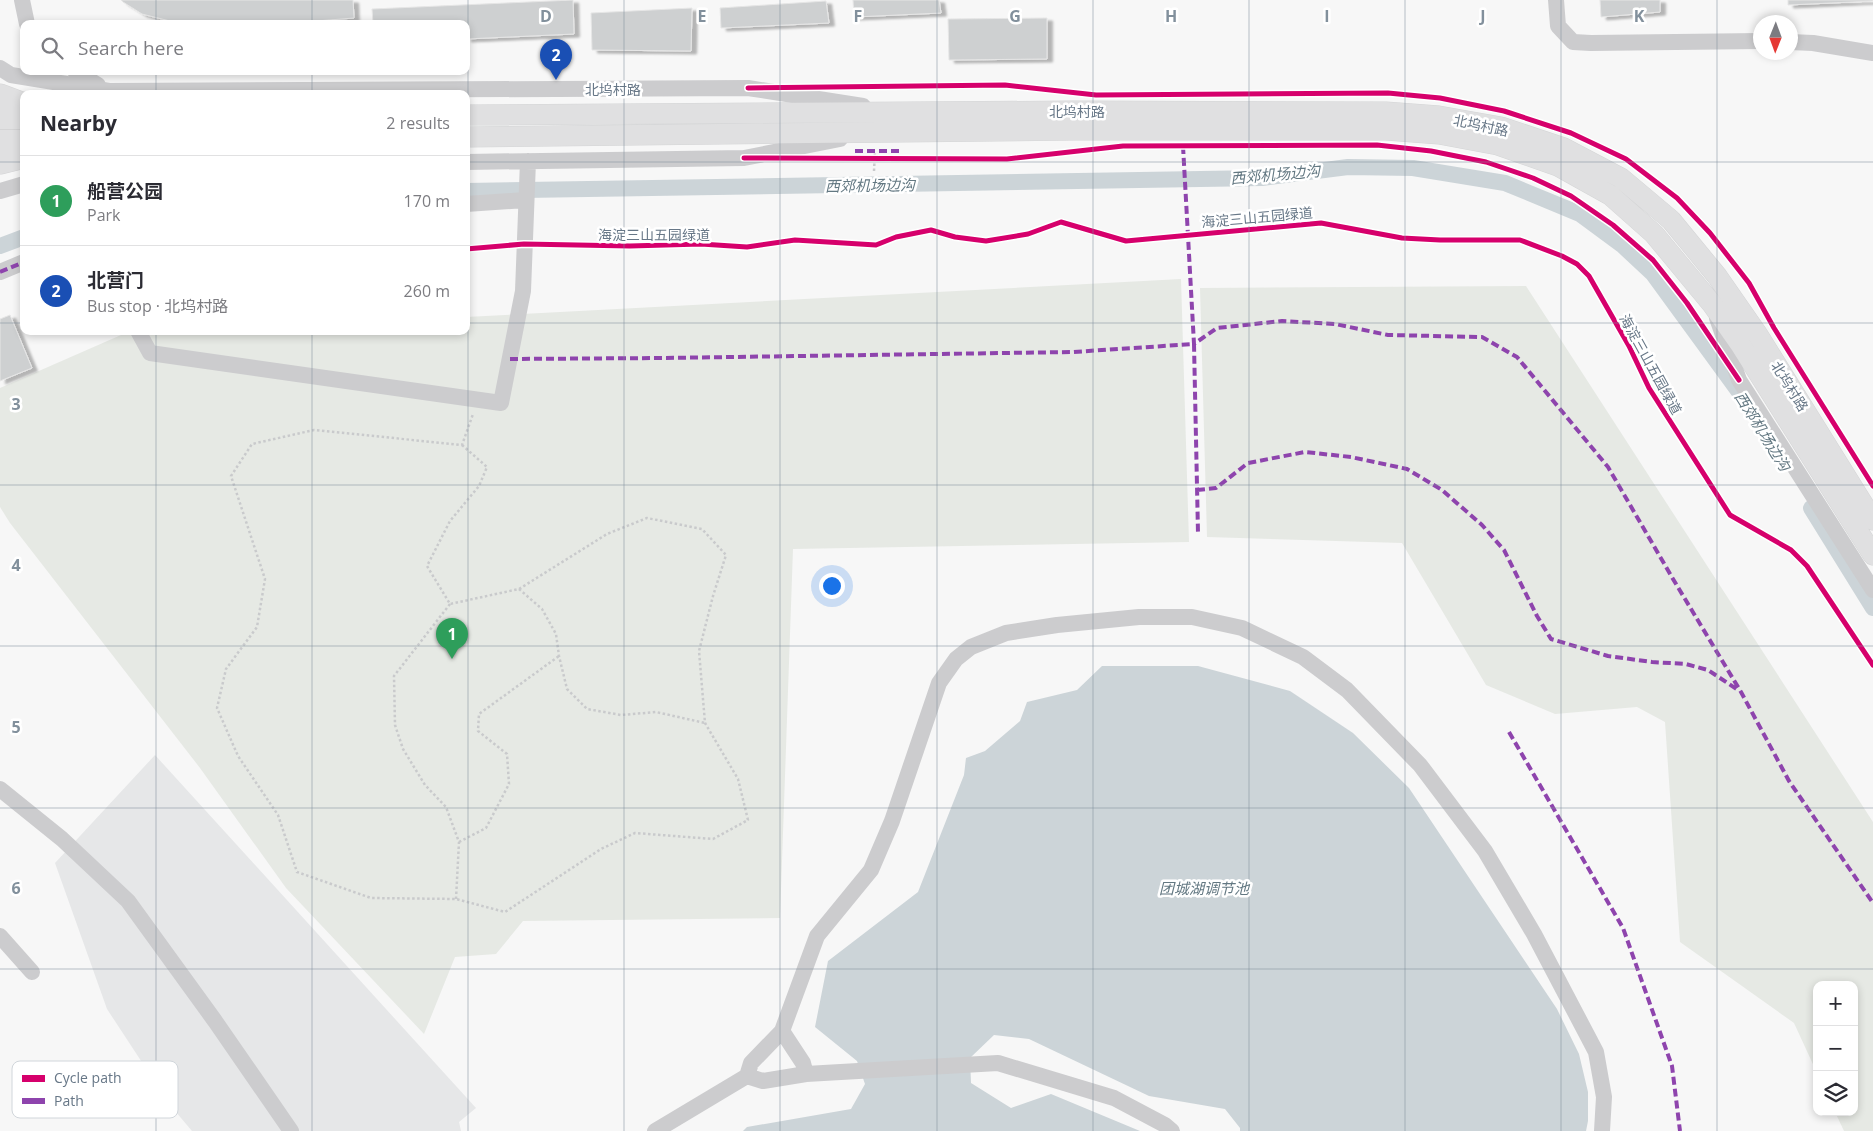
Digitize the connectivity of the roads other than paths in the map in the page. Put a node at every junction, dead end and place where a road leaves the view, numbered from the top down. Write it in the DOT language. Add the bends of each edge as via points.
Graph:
graph roads {
  1 [pos="22,0"];
  2 [pos="1556,0"];
  3 [pos="26,20"];
  4 [pos="1753,41"];
  5 [pos="1798,42"];
  6 [pos="1873,53"];
  7 [pos="0,68"];
  8 [pos="81,75"];
  9 [pos="98,90"];
  10 [pos="106,90"];
  11 [pos="428,90"];
  12 [pos="0,96"];
  13 [pos="20,104"];
  14 [pos="905,112"];
  15 [pos="470,115"];
  16 [pos="0,117"];
  17 [pos="20,117"];
  18 [pos="470,137"];
  19 [pos="874,141"];
  20 [pos="0,142"];
  21 [pos="20,142"];
  22 [pos="20,157"];
  23 [pos="528,161"];
  24 [pos="0,162"];
  25 [pos="470,162"];
  26 [pos="20,185"];
  27 [pos="0,190"];
  28 [pos="526,194"];
  29 [pos="470,203"];
  30 [pos="20,264"];
  31 [pos="0,272"];
  32 [pos="1712,304"];
  33 [pos="140,335"];
  34 [pos="1873,520"];
  35 [pos="1873,555"];
  36 [pos="1873,590"];
  37 [pos="0,789"];
  38 [pos="0,936"];
  39 [pos="32,972"];
  40 [pos="782,1031"];
  41 [pos="806,1074"];
  42 [pos="747,1076"];
  43 [pos="291,1131"];
  44 [pos="655,1131"];
  45 [pos="1172,1131"];
  46 [pos="1602,1131"];
  1 -- 3 [label="street"];
  2 -- 4 [label="street" via="1558,26 1573,42"];
  5 -- 6 [label="street"];
  7 -- 9 [label="street, 北坞村路" via="12,75"];
  8 -- 10 [label="street"];
  11 -- 14 [label="street, 北坞村路" via="748,88"];
  12 -- 13 [label="highway"];
  14 -- 15 [label="main road, 北坞村路"];
  14 -- 34 [label="main road, 北坞村路" via="1386,112 1439,116 1501,127 1564,148 1621,178 1671,220 1717,276 1758,335"];
  16 -- 17 [label="highway"];
  18 -- 19 [label="main road, 北坞村路"];
  19 -- 23 [label="street, 北坞村路" via="744,158"];
  19 -- 32 [label="main road, 北坞村路" via="1386,130 1439,134 1488,143 1558,166 1610,195 1654,234"];
  20 -- 21 [label="highway"];
  22 -- 24 [label="highway"];
  23 -- 25 [label="street, 北坞村路"];
  23 -- 28 [label="street"];
  26 -- 27 [label="street"];
  28 -- 29 [label="street"];
  28 -- 33 [label="street" via="522,291 501,403 150,353"];
  30 -- 31 [label="street"];
  32 -- 35 [label="main road, 北坞村路"];
  32 -- 36 [label="street, 北坞村路" via="1739,380"];
  37 -- 43 [label="street" via="62,839 128,901"];
  38 -- 39 [label="street"];
  40 -- 41 [label="street" via="803,1063"];
  40 -- 42 [label="street" via="751,1063"];
  40 -- 46 [label="street" via="817,936 872,870 939,683 956,659 972,647 1006,633 1130,618 1192,617 1242,628 1303,657 1347,690 1420,765 1484,851 1534,934 1596,1052 1604,1097"];
  41 -- 42 [label="street" via="763,1082"];
  41 -- 45 [label="street" via="998,1063 1114,1098"];
  42 -- 44 [label="street"];
}
